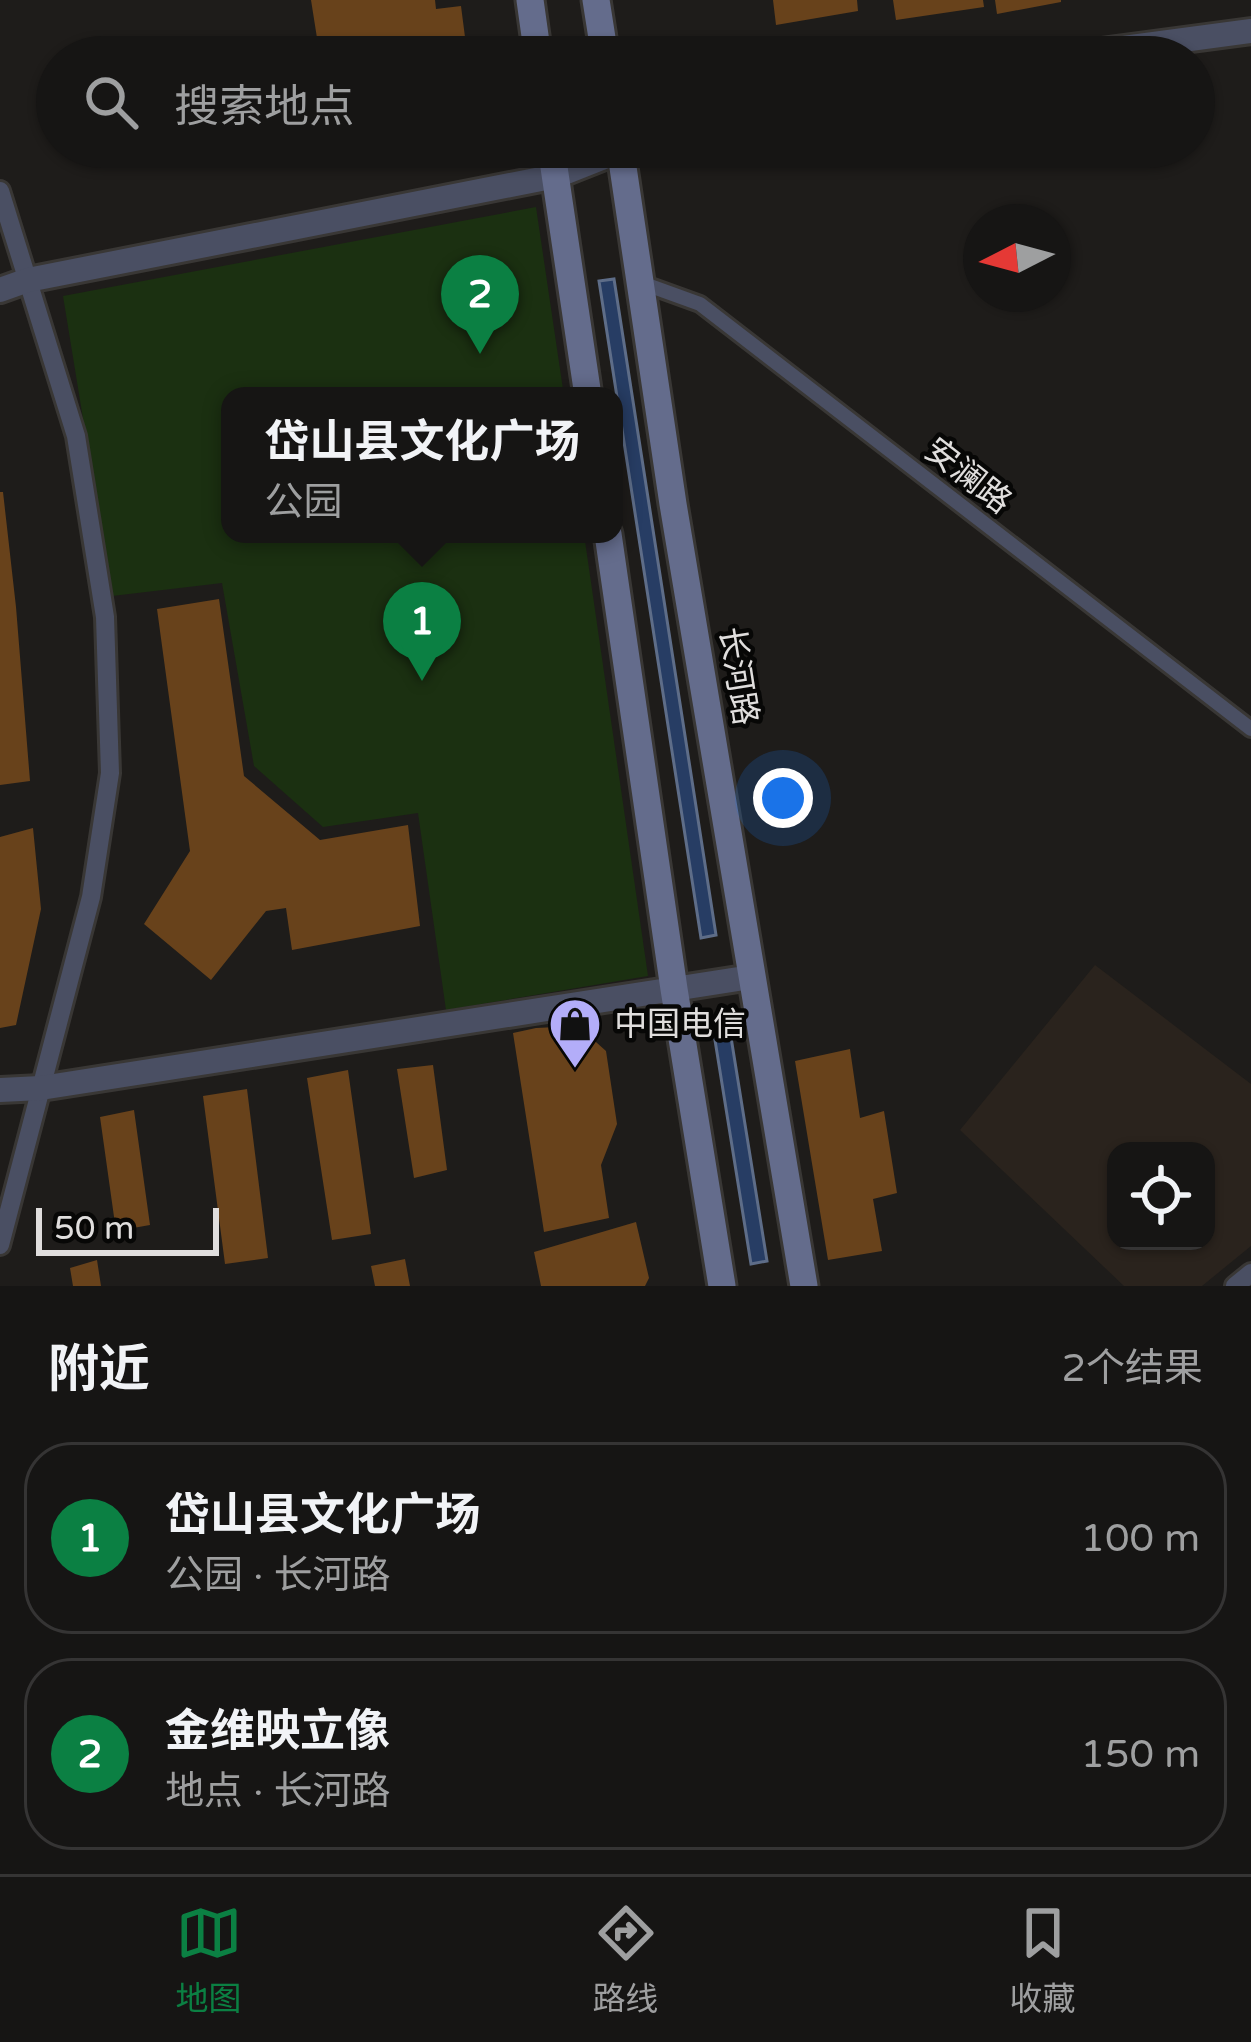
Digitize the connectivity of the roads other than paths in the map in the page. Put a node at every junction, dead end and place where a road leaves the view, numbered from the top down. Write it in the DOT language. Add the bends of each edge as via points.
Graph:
graph roads {
  1 [pos="530,0"];
  2 [pos="596,0"];
  3 [pos="1251,31"];
  4 [pos="535,36"];
  5 [pos="602,36"];
  6 [pos="1214,36"];
  7 [pos="555,168"];
  8 [pos="575,168"];
  9 [pos="626,168"];
  10 [pos="556,176"];
  11 [pos="0,190"];
  12 [pos="642,283"];
  13 [pos="9,285"];
  14 [pos="587,387"];
  15 [pos="609,543"];
  16 [pos="1251,729"];
  17 [pos="751,977"];
  18 [pos="674,989"];
  19 [pos="41,1088"];
  20 [pos="0,1090"];
  21 [pos="0,1245"];
  22 [pos="1251,1274"];
  23 [pos="722,1286"];
  24 [pos="804,1286"];
  25 [pos="1235,1286"];
  1 -- 4 [label="main road"];
  2 -- 5 [label="main road"];
  3 -- 6 [label="street"];
  7 -- 10 [label="main road"];
  8 -- 10 [label="street"];
  9 -- 12 [label="main road, 长河路"];
  10 -- 13 [label="street"];
  10 -- 14 [label="main road"];
  11 -- 13 [label="street"];
  12 -- 16 [label="street, 安澜路" via="700,304"];
  12 -- 17 [label="main road, 长河路"];
  13 -- 19 [label="street" via="76,436 105,617 110,773 91,897"];
  15 -- 18 [label="main road"];
  17 -- 18 [label="street"];
  17 -- 24 [label="main road, 长河路"];
  18 -- 19 [label="street"];
  18 -- 23 [label="main road"];
  19 -- 20 [label="street"];
  19 -- 21 [label="street"];
  22 -- 25 [label="street"];
}
